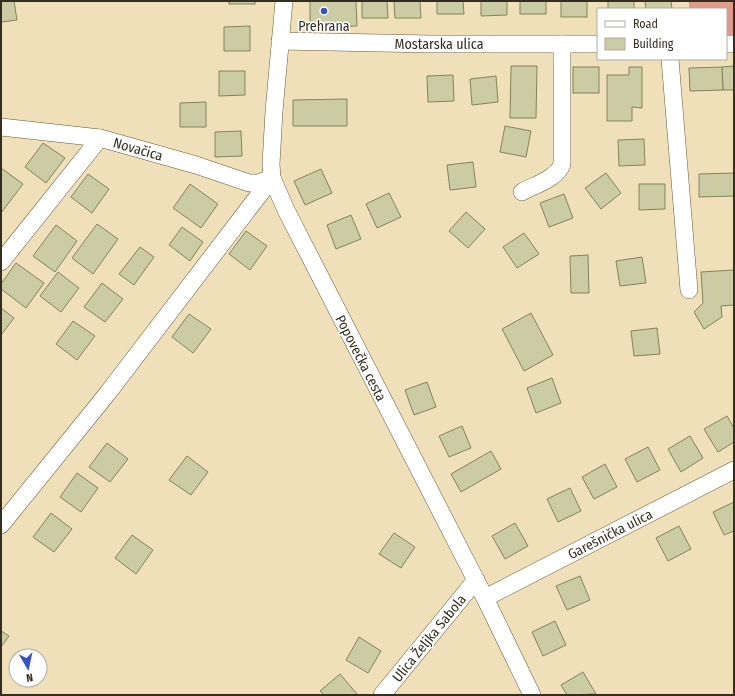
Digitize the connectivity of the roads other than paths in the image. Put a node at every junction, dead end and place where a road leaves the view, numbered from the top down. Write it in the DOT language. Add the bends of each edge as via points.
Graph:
graph roads {
  1 [pos="284,1"];
  2 [pos="280,41"];
  3 [pos="562,44"];
  4 [pos="597,44"];
  5 [pos="670,60"];
  6 [pos="1,127"];
  7 [pos="100,138"];
  8 [pos="272,178"];
  9 [pos="522,192"];
  10 [pos="1,262"];
  11 [pos="689,290"];
  12 [pos="734,470"];
  13 [pos="1,525"];
  14 [pos="476,580"];
  15 [pos="485,598"];
  16 [pos="382,695"];
  17 [pos="532,695"];
  1 -- 2 [label="street, Popovečka cesta"];
  2 -- 3 [label="street, Mostarska ulica"];
  2 -- 8 [label="street, Popovečka cesta"];
  3 -- 4 [label="street, Mostarska ulica"];
  3 -- 9 [label="street" via="562,164 554,176"];
  5 -- 11 [label="street"];
  6 -- 7 [label="street, Novačica"];
  7 -- 8 [label="street, Novačica" via="249,183 259,183"];
  7 -- 10 [label="street"];
  8 -- 13 [label="street" via="107,394"];
  8 -- 14 [label="street, Popovečka cesta"];
  12 -- 15 [label="street, Garešnička ulica"];
  14 -- 15 [label="street, Popovečka cesta"];
  14 -- 16 [label="street, Ulica Željka Sabola"];
  15 -- 17 [label="street, Popovečka cesta"];
}
